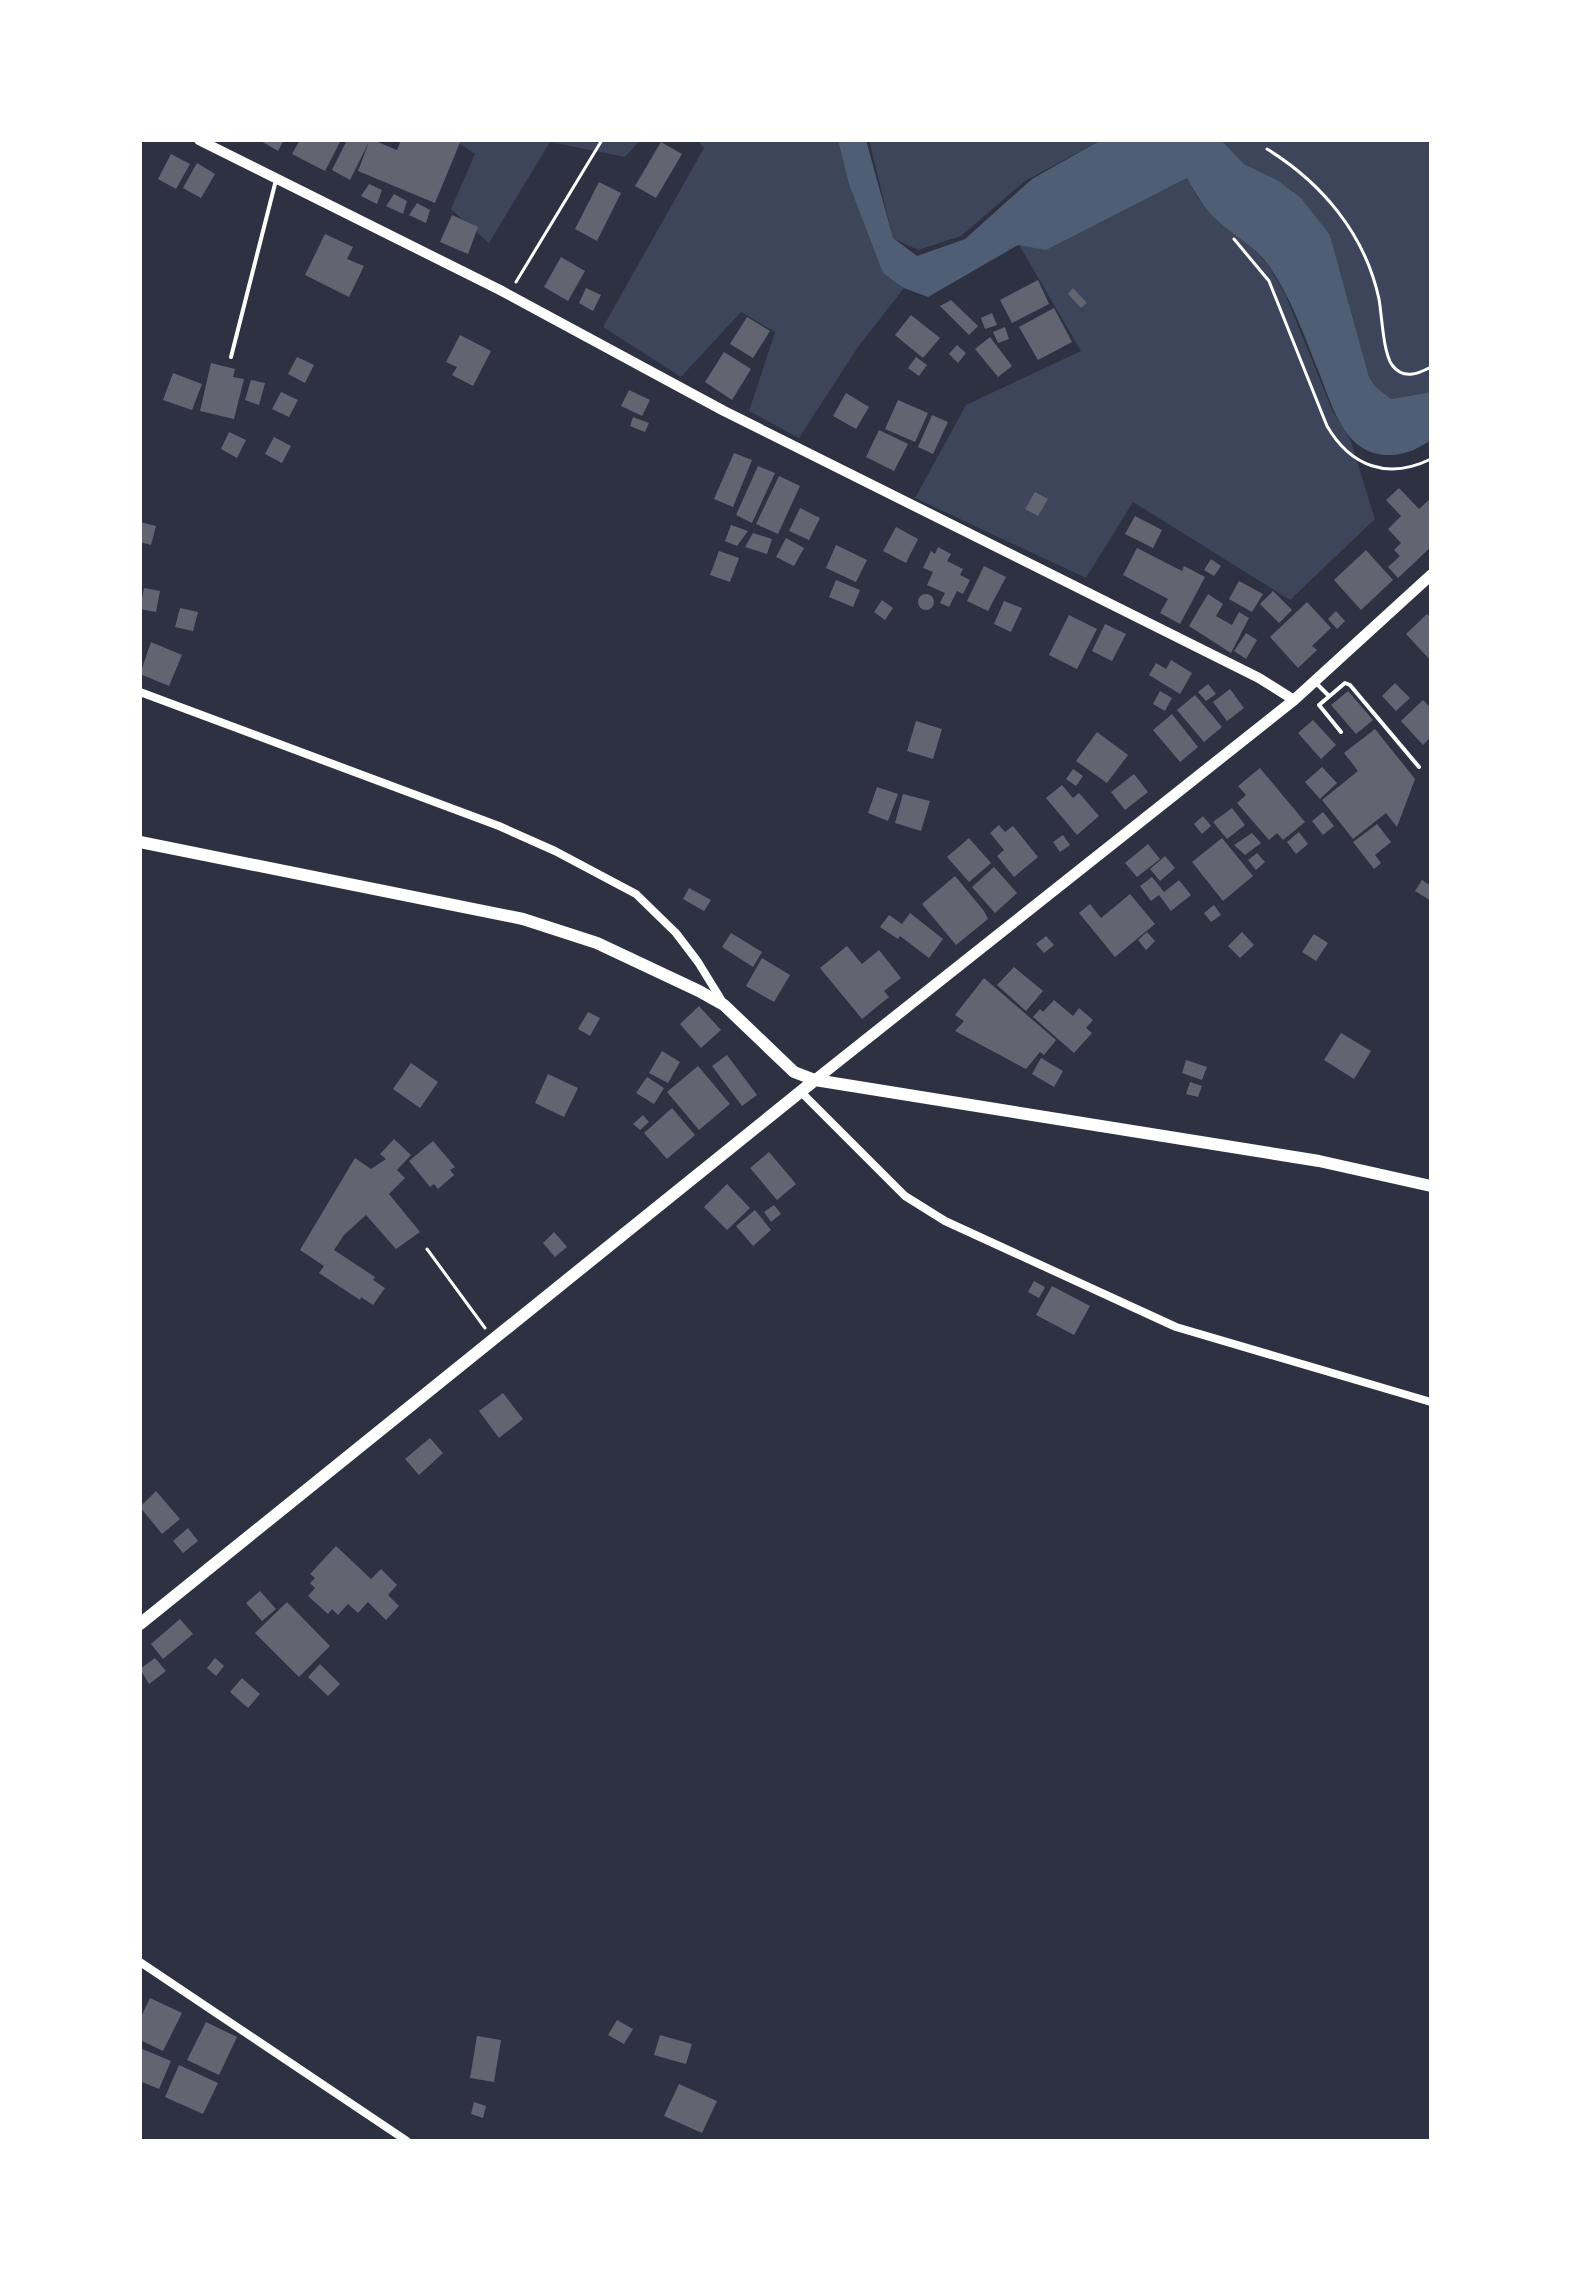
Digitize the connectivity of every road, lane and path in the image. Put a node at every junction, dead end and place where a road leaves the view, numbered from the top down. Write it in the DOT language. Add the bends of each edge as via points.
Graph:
graph roads {
  1 [pos="199,140"];
  2 [pos="602,140"];
  3 [pos="1267,149"];
  4 [pos="277,177"];
  5 [pos="1234,239"];
  6 [pos="516,282"];
  7 [pos="231,357"];
  8 [pos="1431,367"];
  9 [pos="1431,459"];
  10 [pos="1431,575"];
  11 [pos="1315,681"];
  12 [pos="140,692"];
  13 [pos="1329,696"];
  14 [pos="1294,700"];
  15 [pos="1341,732"];
  16 [pos="1419,767"];
  17 [pos="140,842"];
  18 [pos="724,1005"];
  19 [pos="815,1080"];
  20 [pos="801,1092"];
  21 [pos="1431,1186"];
  22 [pos="427,1249"];
  23 [pos="494,1341"];
  24 [pos="1431,1402"];
  25 [pos="140,1624"];
  26 [pos="140,1962"];
  27 [pos="407,2141"];
  1 -- 4 [label="street"];
  2 -- 6 [label="path"];
  3 -- 8 [label="path" via="1296,167 1352,229 1368,257 1390,363 1409,375"];
  4 -- 7 [label="lane"];
  4 -- 14 [label="street"];
  5 -- 9 [label="path" via="1269,281 1336,442 1377,468"];
  10 -- 11 [label="main road"];
  11 -- 13 [label="lane"];
  11 -- 14 [label="main road"];
  12 -- 18 [label="street" via="499,826 636,894 676,933"];
  13 -- 15 [label="lane" via="1319,707"];
  13 -- 16 [label="lane" via="1343,684 1350,685"];
  14 -- 19 [label="main road"];
  17 -- 18 [label="main road" via="523,919 597,943"];
  18 -- 19 [label="main road" via="794,1072"];
  19 -- 20 [label="main road"];
  19 -- 21 [label="main road" via="1319,1161"];
  20 -- 23 [label="main road"];
  20 -- 24 [label="street" via="905,1196 945,1221 1176,1327"];
  22 -- 23 [label="path"];
  23 -- 25 [label="main road"];
  26 -- 27 [label="street"];
}
